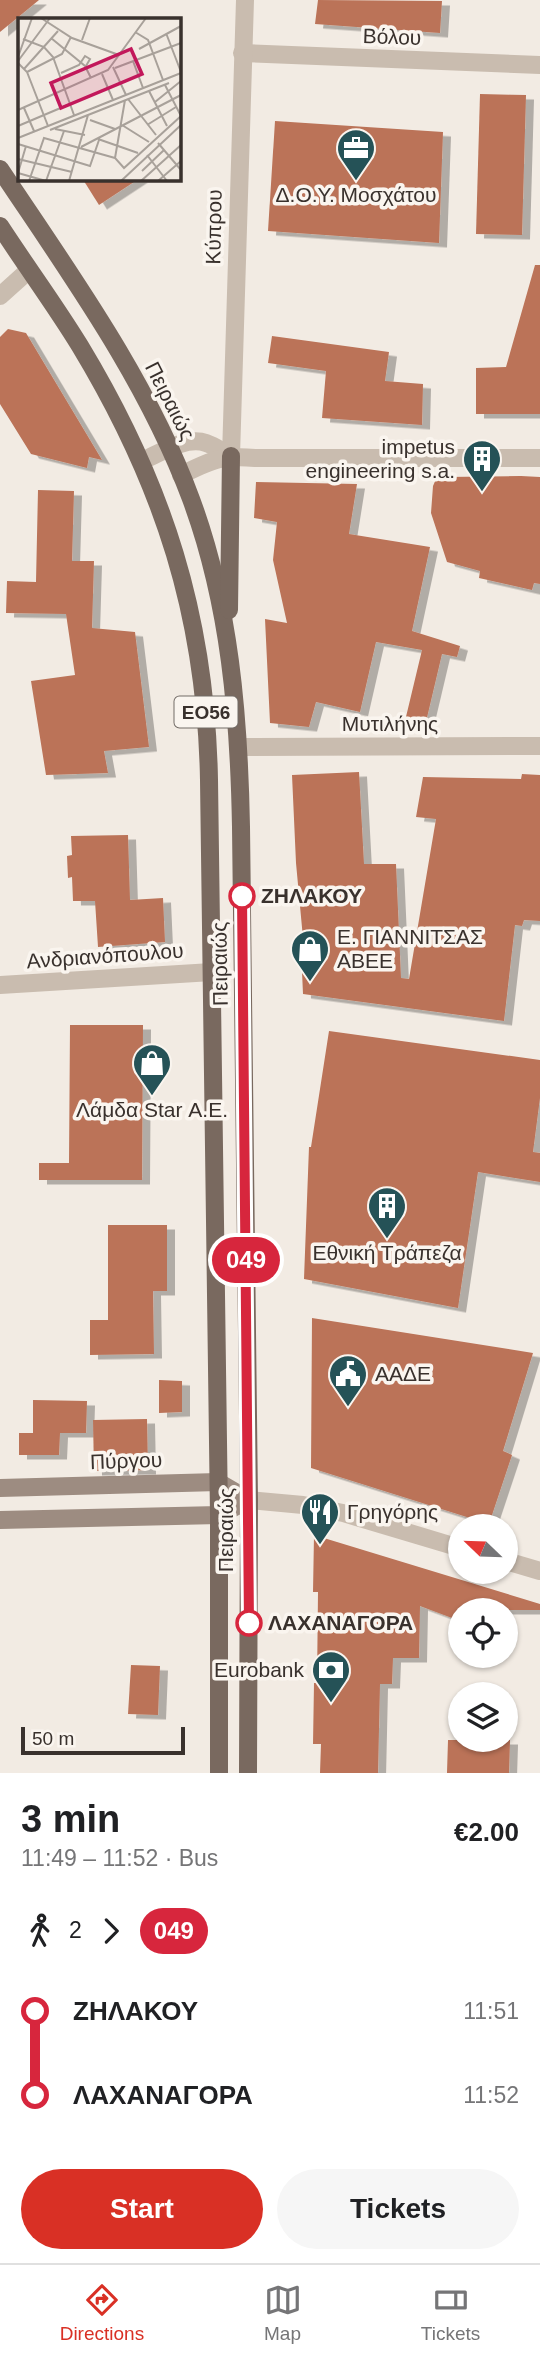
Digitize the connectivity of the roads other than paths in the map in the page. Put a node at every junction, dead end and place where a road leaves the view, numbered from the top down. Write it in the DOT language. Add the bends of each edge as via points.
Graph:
graph roads {
  1 [pos="245,0"];
  2 [pos="242,53"];
  3 [pos="540,65"];
  4 [pos="0,169"];
  5 [pos="0,226"];
  6 [pos="29,270"];
  7 [pos="0,296"];
  8 [pos="169,449"];
  9 [pos="231,456"];
  10 [pos="540,458"];
  11 [pos="142,461"];
  12 [pos="181,475"];
  13 [pos="230,659"];
  14 [pos="540,746"];
  15 [pos="240,747"];
  16 [pos="212,972"];
  17 [pos="0,985"];
  18 [pos="218,1482"];
  19 [pos="0,1488"];
  20 [pos="249,1500"];
  21 [pos="219,1515"];
  22 [pos="0,1520"];
  23 [pos="448,1544"];
  24 [pos="518,1565"];
  25 [pos="540,1571"];
  26 [pos="219,1773"];
  27 [pos="248,1773"];
  1 -- 2 [label="street, Κύπρου"];
  2 -- 3 [label="street, Βόλου"];
  2 -- 9 [label="street, Κύπρου"];
  4 -- 8 [label="main road, Πειραιώς / ΕΟ56" via="117,351"];
  5 -- 6 [label="main road, Πειραιώς / ΕΟ56"];
  6 -- 7 [label="street"];
  6 -- 11 [label="main road, Πειραιώς / ΕΟ56" via="79,344"];
  8 -- 9 [label="street" via="197,441"];
  8 -- 11 [label="street"];
  8 -- 12 [label="main road, Πειραιώς / ΕΟ56"];
  9 -- 10 [label="street"];
  9 -- 12 [label="street"];
  9 -- 13 [label="main road"];
  11 -- 16 [label="main road, Πειραιώς / ΕΟ56" via="176,550 200,659 209,748"];
  12 -- 13 [label="main road, Πειραιώς / ΕΟ56" via="204,540"];
  13 -- 15 [label="main road, Πειραιώς / ΕΟ56"];
  14 -- 15 [label="street, Μυτιλήνης"];
  15 -- 20 [label="main road, Πειραιώς / ΕΟ56"];
  16 -- 17 [label="street, Ανδριανόπουλου"];
  16 -- 18 [label="main road, Πειραιώς / ΕΟ56"];
  18 -- 19 [label="street, Πύργου"];
  18 -- 20 [label="street"];
  18 -- 21 [label="main road, Πειραιώς / ΕΟ56"];
  20 -- 21 [label="street"];
  20 -- 23 [label="street" via="343,1513"];
  20 -- 27 [label="main road, Πειραιώς / ΕΟ56"];
  21 -- 22 [label="street"];
  21 -- 26 [label="main road, Πειραιώς / ΕΟ56"];
  24 -- 25 [label="street"];
}
